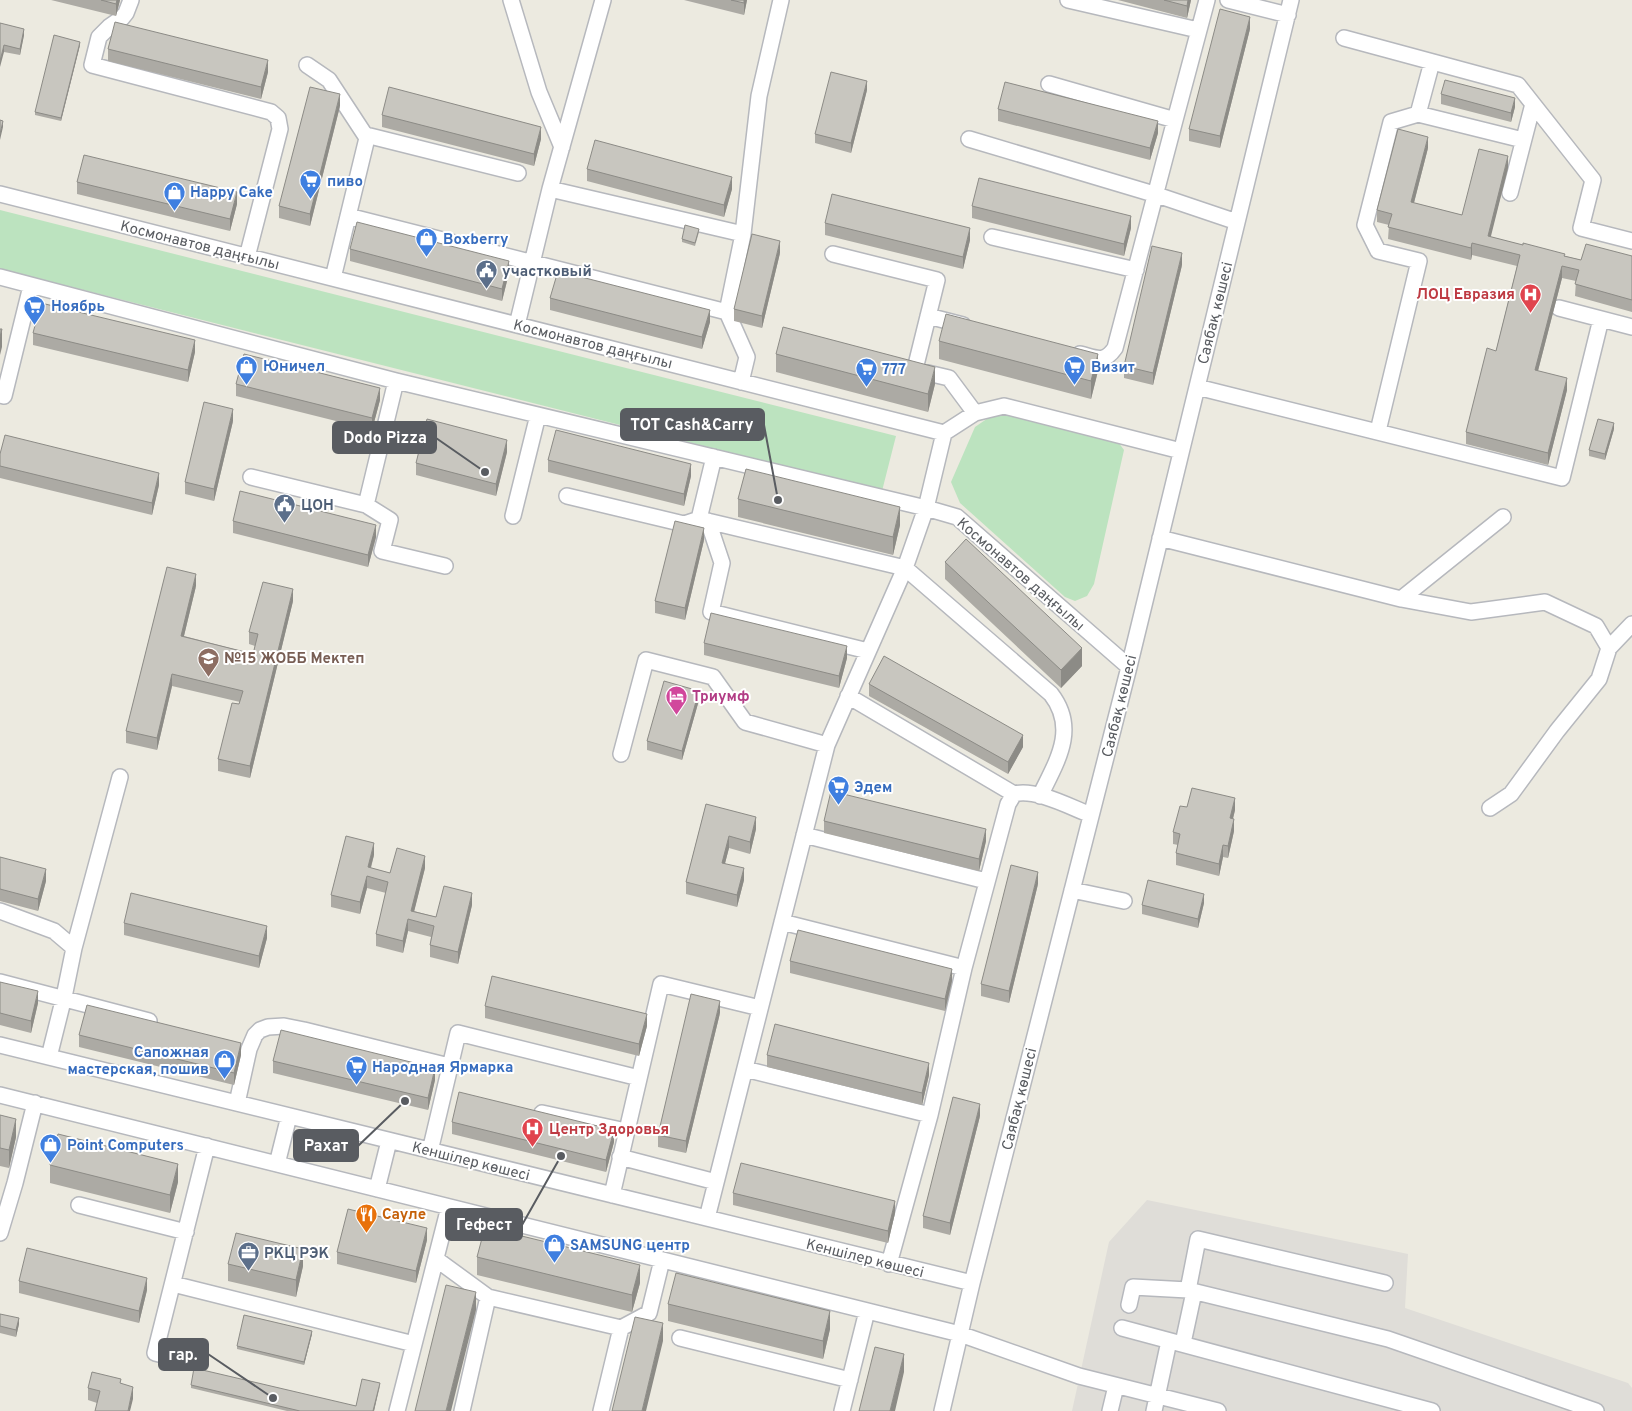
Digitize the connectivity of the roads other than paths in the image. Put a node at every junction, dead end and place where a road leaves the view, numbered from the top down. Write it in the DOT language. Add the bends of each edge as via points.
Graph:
graph roads {
  1 [pos="131,0"];
  2 [pos="511,0"];
  3 [pos="602,0"];
  4 [pos="781,0"];
  5 [pos="1068,0"];
  6 [pos="1207,0"];
  7 [pos="1228,0"];
  8 [pos="1290,7"];
  9 [pos="1198,30"];
  10 [pos="1344,38"];
  11 [pos="1432,62"];
  12 [pos="307,64"];
  13 [pos="1049,84"];
  14 [pos="1533,104"];
  15 [pos="1418,114"];
  16 [pos="1175,120"];
  17 [pos="367,138"];
  18 [pos="969,139"];
  19 [pos="1523,140"];
  20 [pos="562,147"];
  21 [pos="518,173"];
  22 [pos="550,189"];
  23 [pos="1510,193"];
  24 [pos="0,194"];
  25 [pos="1156,195"];
  26 [pos="348,216"];
  27 [pos="1237,222"];
  28 [pos="743,234"];
  29 [pos="992,237"];
  30 [pos="1632,241"];
  31 [pos="833,254"];
  32 [pos="247,257"];
  33 [pos="532,262"];
  34 [pos="1136,270"];
  35 [pos="0,277"];
  36 [pos="333,278"];
  37 [pos="32,286"];
  38 [pos="1559,308"];
  39 [pos="727,312"];
  40 [pos="928,316"];
  41 [pos="1601,319"];
  42 [pos="517,325"];
  43 [pos="1632,327"];
  44 [pos="976,328"];
  45 [pos="1063,350"];
  46 [pos="396,381"];
  47 [pos="741,382"];
  48 [pos="1196,387"];
  49 [pos="0,395"];
  50 [pos="975,413"];
  51 [pos="538,415"];
  52 [pos="1378,432"];
  53 [pos="944,434"];
  54 [pos="1181,451"];
  55 [pos="714,457"];
  56 [pos="251,477"];
  57 [pos="567,496"];
  58 [pos="366,505"];
  59 [pos="926,508"];
  60 [pos="513,516"];
  61 [pos="1503,517"];
  62 [pos="703,520"];
  63 [pos="1160,538"];
  64 [pos="445,566"];
  65 [pos="905,568"];
  66 [pos="1400,599"];
  67 [pos="1632,624"];
  68 [pos="1609,648"];
  69 [pos="868,651"];
  70 [pos="1129,667"];
  71 [pos="848,696"];
  72 [pos="827,745"];
  73 [pos="621,754"];
  74 [pos="120,777"];
  75 [pos="1014,794"];
  76 [pos="1040,796"];
  77 [pos="1490,808"];
  78 [pos="1091,815"];
  79 [pos="804,835"];
  80 [pos="986,881"];
  81 [pos="1072,890"];
  82 [pos="1124,902"];
  83 [pos="0,911"];
  84 [pos="782,922"];
  85 [pos="74,948"];
  86 [pos="964,968"];
  87 [pos="0,982"];
  88 [pos="64,998"];
  89 [pos="760,1008"];
  90 [pos="166,1026"];
  91 [pos="231,1044"];
  92 [pos="0,1045"];
  93 [pos="250,1049"];
  94 [pos="48,1057"];
  95 [pos="449,1066"];
  96 [pos="744,1069"];
  97 [pos="639,1078"];
  98 [pos="443,1091"];
  99 [pos="0,1095"];
  100 [pos="463,1095"];
  101 [pos="35,1103"];
  102 [pos="237,1103"];
  103 [pos="530,1110"];
  104 [pos="930,1115"];
  105 [pos="289,1116"];
  106 [pos="626,1132"];
  107 [pos="389,1140"];
  108 [pos="207,1146"];
  109 [pos="430,1151"];
  110 [pos="620,1157"];
  111 [pos="277,1164"];
  112 [pos="0,1179"];
  113 [pos="716,1182"];
  114 [pos="15,1183"];
  115 [pos="377,1189"];
  116 [pos="612,1195"];
  117 [pos="4,1204"];
  118 [pos="79,1205"];
  119 [pos="449,1207"];
  120 [pos="707,1218"];
  121 [pos="186,1232"];
  122 [pos="0,1233"];
  123 [pos="436,1259"];
  124 [pos="662,1260"];
  125 [pos="889,1264"];
  126 [pos="972,1283"];
  127 [pos="1385,1283"];
  128 [pos="173,1284"];
  129 [pos="1191,1291"];
  130 [pos="488,1297"];
  131 [pos="1129,1304"];
  132 [pos="867,1311"];
  133 [pos="621,1328"];
  134 [pos="1122,1328"];
  135 [pos="960,1334"];
  136 [pos="680,1338"];
  137 [pos="1176,1342"];
  138 [pos="414,1344"];
  139 [pos="183,1360"];
  140 [pos="850,1380"];
  141 [pos="1116,1386"];
  142 [pos="1157,1396"];
  143 [pos="397,1411"];
  144 [pos="462,1411"];
  145 [pos="601,1411"];
  146 [pos="842,1411"];
  147 [pos="942,1411"];
  148 [pos="1110,1411"];
  149 [pos="1154,1411"];
  150 [pos="1218,1411"];
  151 [pos="1432,1411"];
  152 [pos="1596,1411"];
  1 -- 32 [label="street" via="122,18 108,26 99,37 92,65 270,112 278,118 280,129"];
  2 -- 20 [label="street" via="539,92"];
  3 -- 20 [label="street"];
  4 -- 28 [label="street" via="759,96"];
  5 -- 9 [label="street"];
  6 -- 9 [label="street"];
  7 -- 8 [label="street"];
  8 -- 27 [label="street, Саябақ көшесі"];
  9 -- 16 [label="street"];
  10 -- 11 [label="street"];
  11 -- 14 [label="street" via="1518,85"];
  11 -- 15 [label="street"];
  12 -- 17 [label="street" via="328,80"];
  13 -- 16 [label="street"];
  14 -- 19 [label="street"];
  14 -- 30 [label="street" via="1593,180 1581,228"];
  15 -- 19 [label="street"];
  15 -- 52 [label="street" via="1391,122 1365,225 1378,251 1419,261"];
  16 -- 25 [label="street"];
  17 -- 21 [label="street" via="370,136"];
  17 -- 26 [label="street"];
  18 -- 25 [label="street"];
  19 -- 23 [label="street"];
  20 -- 22 [label="street"];
  22 -- 28 [label="street"];
  22 -- 33 [label="street"];
  24 -- 32 [label="street, Космонавтов даңғылы"];
  25 -- 27 [label="street"];
  25 -- 34 [label="street"];
  26 -- 33 [label="street"];
  26 -- 36 [label="street"];
  27 -- 48 [label="street, Саябақ көшесі"];
  28 -- 39 [label="street"];
  29 -- 34 [label="street"];
  31 -- 40 [label="street" via="937,280"];
  32 -- 36 [label="street, Космонавтов даңғылы"];
  33 -- 39 [label="street"];
  33 -- 42 [label="street"];
  34 -- 45 [label="street" via="1115,348 1109,357 1101,359"];
  35 -- 37 [label="street, Космонавтов даңғылы"];
  36 -- 42 [label="street, Космонавтов даңғылы"];
  37 -- 46 [label="street, Космонавтов даңғылы"];
  37 -- 49 [label="street" via="4,396"];
  38 -- 41 [label="street"];
  39 -- 47 [label="street" via="747,357"];
  40 -- 44 [label="street"];
  40 -- 50 [label="street" via="910,368 949,378"];
  41 -- 43 [label="street"];
  41 -- 52 [label="street" via="1562,478"];
  42 -- 47 [label="street, Космонавтов даңғылы"];
  46 -- 51 [label="street, Космонавтов даңғылы"];
  46 -- 58 [label="street"];
  47 -- 53 [label="street, Космонавтов даңғылы"];
  48 -- 52 [label="street"];
  48 -- 54 [label="street, Саябақ көшесі"];
  50 -- 53 [label="street"];
  50 -- 54 [label="street" via="1004,406"];
  51 -- 55 [label="street, Космонавтов даңғылы"];
  51 -- 60 [label="street"];
  53 -- 59 [label="street"];
  54 -- 63 [label="street, Саябақ көшесі"];
  55 -- 59 [label="street, Космонавтов даңғылы"];
  55 -- 62 [label="street"];
  56 -- 58 [label="street"];
  57 -- 62 [label="street" via="684,524"];
  58 -- 64 [label="street" via="390,520 382,551"];
  59 -- 65 [label="street"];
  59 -- 70 [label="street, Космонавтов даңғылы" via="957,516"];
  61 -- 66 [label="street"];
  62 -- 65 [label="street"];
  62 -- 69 [label="street" via="722,563 710,612"];
  63 -- 66 [label="street"];
  63 -- 70 [label="street, Саябақ көшесі"];
  65 -- 69 [label="street"];
  65 -- 76 [label="street" via="1060,704 1065,724 1063,744"];
  66 -- 68 [label="street" via="1471,612 1545,602 1596,626"];
  67 -- 68 [label="street"];
  68 -- 77 [label="street" via="1599,679 1512,794"];
  69 -- 71 [label="street"];
  70 -- 78 [label="street, Саябақ көшесі"];
  71 -- 72 [label="street"];
  71 -- 75 [label="street"];
  72 -- 73 [label="street" via="746,722 713,678 646,660"];
  72 -- 79 [label="street"];
  74 -- 85 [label="street"];
  75 -- 76 [label="street" via="1022,792"];
  75 -- 80 [label="street" via="1008,804"];
  76 -- 78 [label="street"];
  78 -- 81 [label="street, Саябақ көшесі"];
  79 -- 80 [label="street"];
  79 -- 84 [label="street"];
  80 -- 86 [label="street"];
  81 -- 82 [label="street"];
  81 -- 126 [label="street, Саябақ көшесі"];
  83 -- 85 [label="street" via="54,932"];
  84 -- 86 [label="street"];
  84 -- 89 [label="street"];
  85 -- 88 [label="street"];
  86 -- 104 [label="street"];
  87 -- 88 [label="street"];
  88 -- 90 [label="street"];
  88 -- 94 [label="street"];
  89 -- 96 [label="street"];
  89 -- 97 [label="street" via="661,984"];
  91 -- 93 [label="street"];
  92 -- 94 [label="street, Кеншілер көшесі"];
  93 -- 95 [label="street" via="260,1030 268,1026 284,1026"];
  93 -- 102 [label="street"];
  94 -- 102 [label="street, Кеншілер көшесі"];
  95 -- 97 [label="street" via="458,1033"];
  95 -- 98 [label="street"];
  96 -- 104 [label="street"];
  96 -- 113 [label="street"];
  97 -- 106 [label="street"];
  98 -- 100 [label="street"];
  98 -- 109 [label="street"];
  99 -- 101 [label="street"];
  101 -- 108 [label="street"];
  101 -- 114 [label="street"];
  102 -- 105 [label="street, Кеншілер көшесі"];
  103 -- 106 [label="street"];
  104 -- 125 [label="street"];
  105 -- 107 [label="street, Кеншілер көшесі"];
  105 -- 111 [label="street"];
  106 -- 110 [label="street"];
  107 -- 109 [label="street, Кеншілер көшесі"];
  107 -- 115 [label="street"];
  108 -- 111 [label="street"];
  108 -- 121 [label="street"];
  109 -- 116 [label="street, Кеншілер көшесі"];
  110 -- 113 [label="street"];
  110 -- 116 [label="street"];
  111 -- 115 [label="street"];
  112 -- 114 [label="street"];
  113 -- 120 [label="street"];
  114 -- 117 [label="street"];
  115 -- 119 [label="street"];
  116 -- 120 [label="street, Кеншілер көшесі"];
  117 -- 122 [label="street"];
  118 -- 121 [label="street"];
  119 -- 123 [label="street"];
  119 -- 124 [label="street"];
  120 -- 125 [label="street, Кеншілер көшесі"];
  121 -- 128 [label="street"];
  123 -- 130 [label="street"];
  123 -- 138 [label="street"];
  124 -- 132 [label="street"];
  124 -- 133 [label="street" via="649,1312"];
  125 -- 126 [label="street, Кеншілер көшесі"];
  126 -- 135 [label="street, Саябақ көшесі"];
  127 -- 129 [label="street" via="1198,1239"];
  128 -- 138 [label="street"];
  128 -- 139 [label="street" via="155,1353"];
  129 -- 131 [label="street" via="1133,1287"];
  129 -- 137 [label="street"];
  129 -- 152 [label="street" via="1388,1340"];
  130 -- 133 [label="street"];
  130 -- 144 [label="street"];
  132 -- 135 [label="street"];
  132 -- 140 [label="street"];
  133 -- 145 [label="street"];
  134 -- 137 [label="street"];
  135 -- 141 [label="street"];
  135 -- 147 [label="street, Саябақ көшесі"];
  136 -- 140 [label="street"];
  137 -- 142 [label="street"];
  137 -- 151 [label="street"];
  138 -- 143 [label="street"];
  140 -- 146 [label="street"];
  141 -- 142 [label="street"];
  141 -- 148 [label="street"];
  142 -- 149 [label="street"];
  142 -- 150 [label="street"];
}
